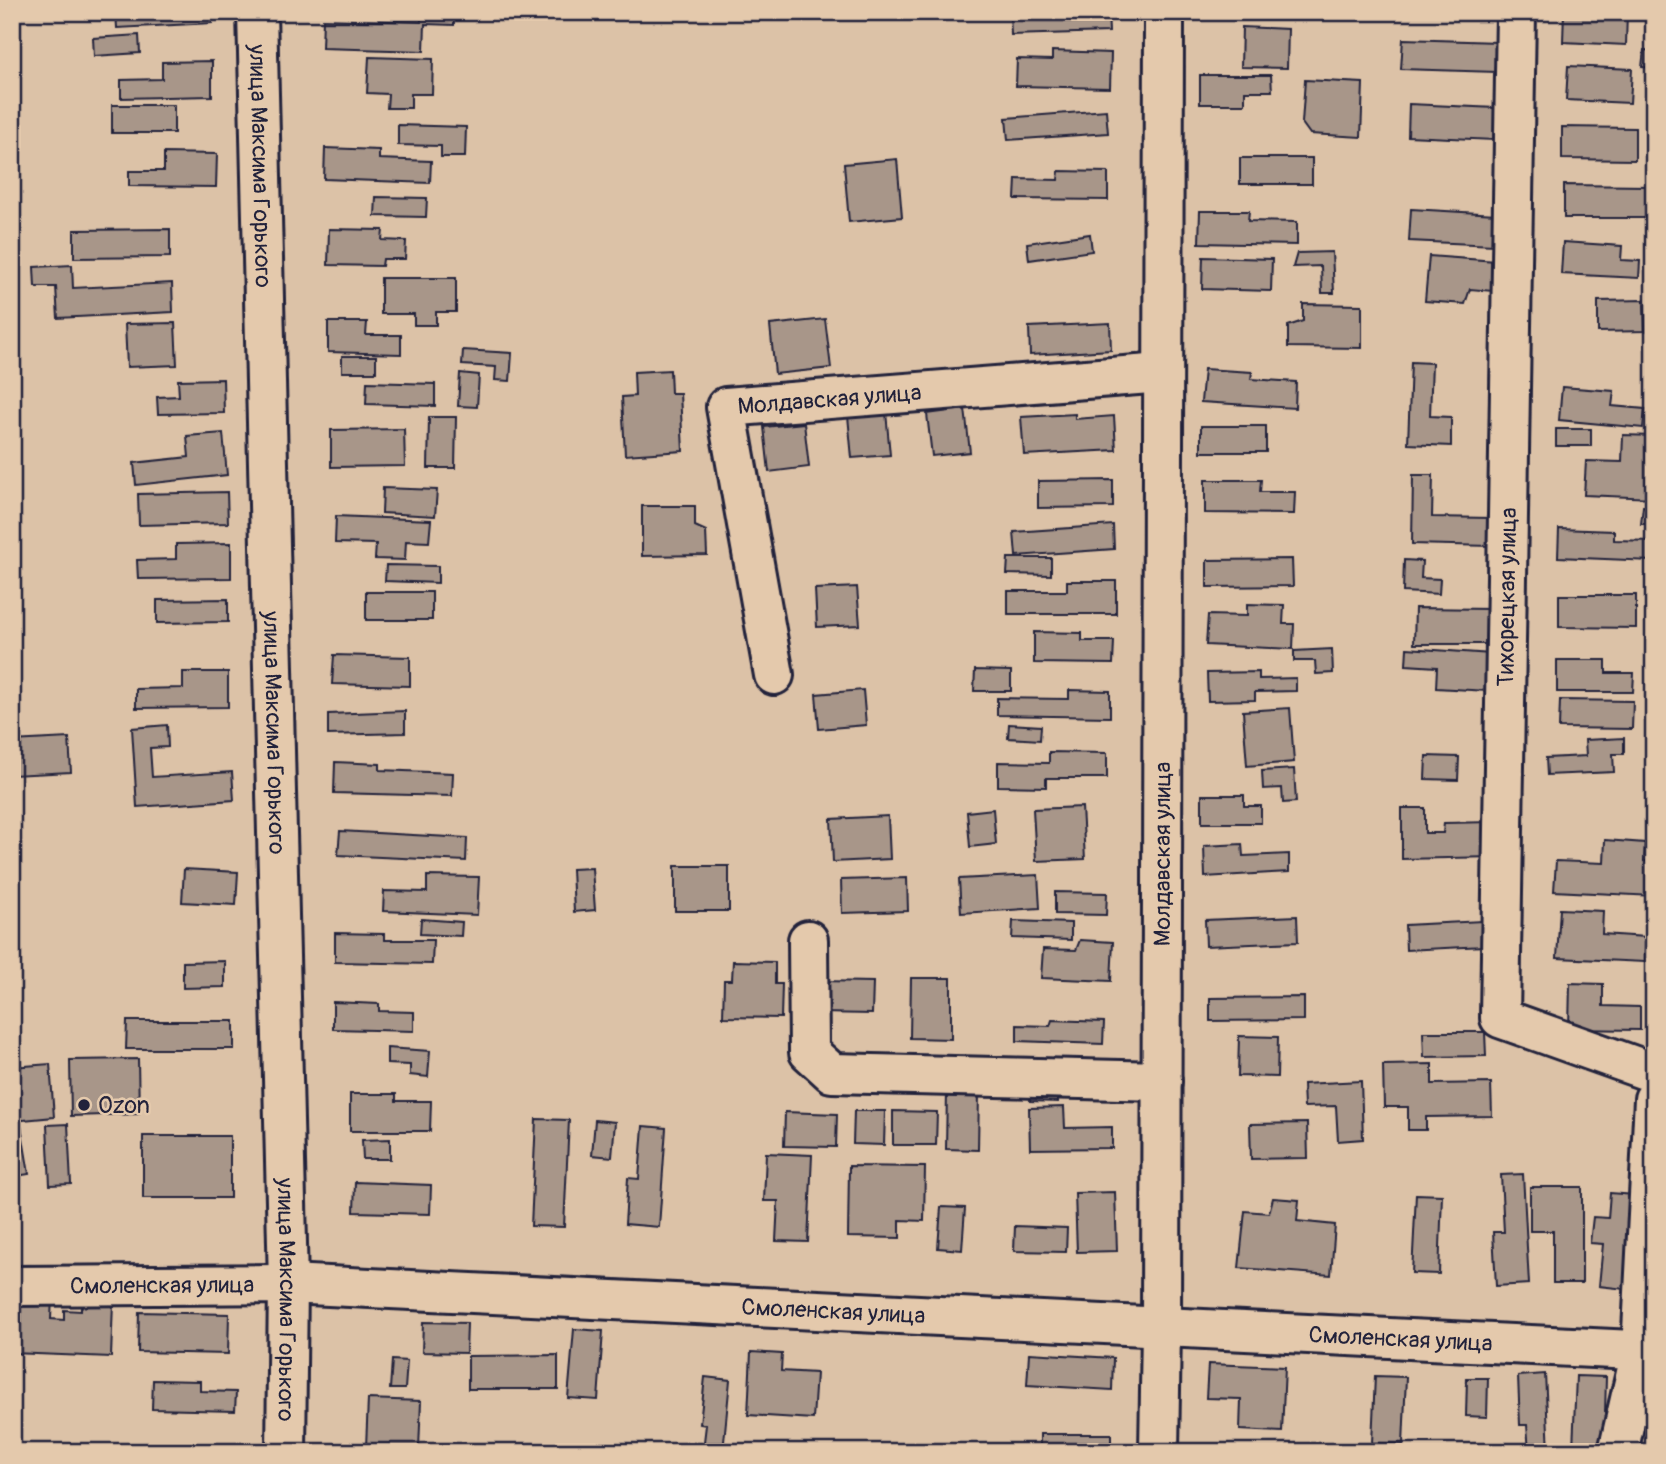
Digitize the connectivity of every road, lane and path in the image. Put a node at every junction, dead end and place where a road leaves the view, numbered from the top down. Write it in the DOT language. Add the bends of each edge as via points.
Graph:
graph roads {
  1 [pos="257,12"];
  2 [pos="1164,12"];
  3 [pos="1516,12"];
  4 [pos="1163,373"];
  5 [pos="774,675"];
  6 [pos="808,940"];
  7 [pos="1654,1073"];
  8 [pos="1162,1081"];
  9 [pos="1654,1099"];
  10 [pos="288,1284"];
  11 [pos="12,1286"];
  12 [pos="1161,1329"];
  13 [pos="1648,1351"];
  14 [pos="286,1452"];
  15 [pos="1159,1452"];
  16 [pos="1618,1452"];
  1 -- 10 [label="street, улица Максима Горького"];
  2 -- 4 [label="street, Молдавская улица"];
  3 -- 7 [label="street, Тихорецкая улица" via="1500,1018"];
  4 -- 5 [label="street, Молдавская улица" via="726,408"];
  4 -- 8 [label="street, Молдавская улица"];
  6 -- 8 [label="street" via="809,1052 832,1073"];
  8 -- 12 [label="street, Молдавская улица"];
  9 -- 13 [label="street"];
  10 -- 11 [label="street, Смоленская улица"];
  10 -- 12 [label="street, Смоленская улица"];
  10 -- 14 [label="street, улица Максима Горького"];
  12 -- 13 [label="street, Смоленская улица"];
  12 -- 15 [label="street, Молдавская улица"];
  13 -- 16 [label="street"];
}
